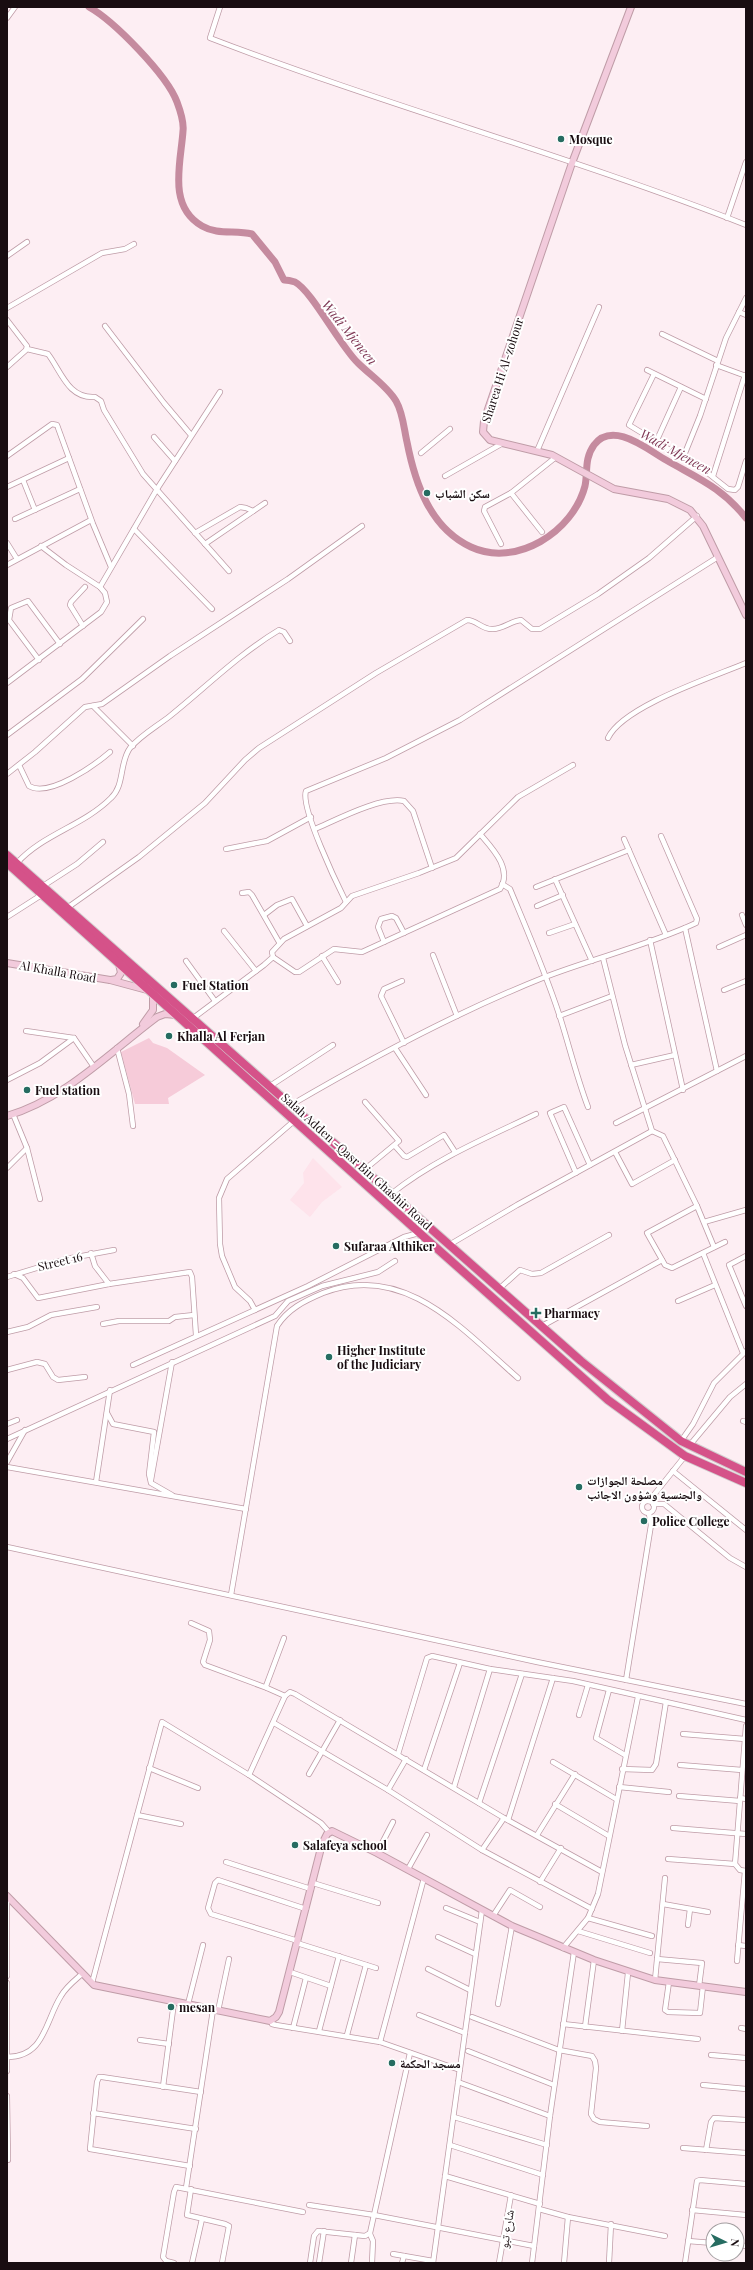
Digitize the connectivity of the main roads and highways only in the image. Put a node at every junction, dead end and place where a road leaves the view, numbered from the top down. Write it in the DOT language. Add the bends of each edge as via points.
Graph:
graph roads {
  1 [pos="7,854"];
  2 [pos="7,863"];
  3 [pos="43,890"];
  4 [pos="421,1221"];
  5 [pos="417,1231"];
  6 [pos="447,1244"];
  7 [pos="440,1251"];
  8 [pos="746,1472"];
  9 [pos="746,1483"];
  1 -- 3 [label="highway"];
  2 -- 3 [label="highway, Salah Adden -Qasr Bin Ghashir Road"];
  3 -- 4 [label="highway" via="67,908"];
  3 -- 5 [label="highway, Salah Adden -Qasr Bin Ghashir Road" via="117,962"];
  4 -- 5 [label="highway" via="422,1227"];
  4 -- 6 [label="highway"];
  5 -- 7 [label="highway, Salah Adden -Qasr Bin Ghashir Road"];
  6 -- 7 [label="highway" via="438,1244"];
  6 -- 8 [label="highway" via="581,1361 681,1441"];
  7 -- 9 [label="highway, Salah Adden -Qasr Bin Ghashir Road" via="608,1400 685,1456"];
}
